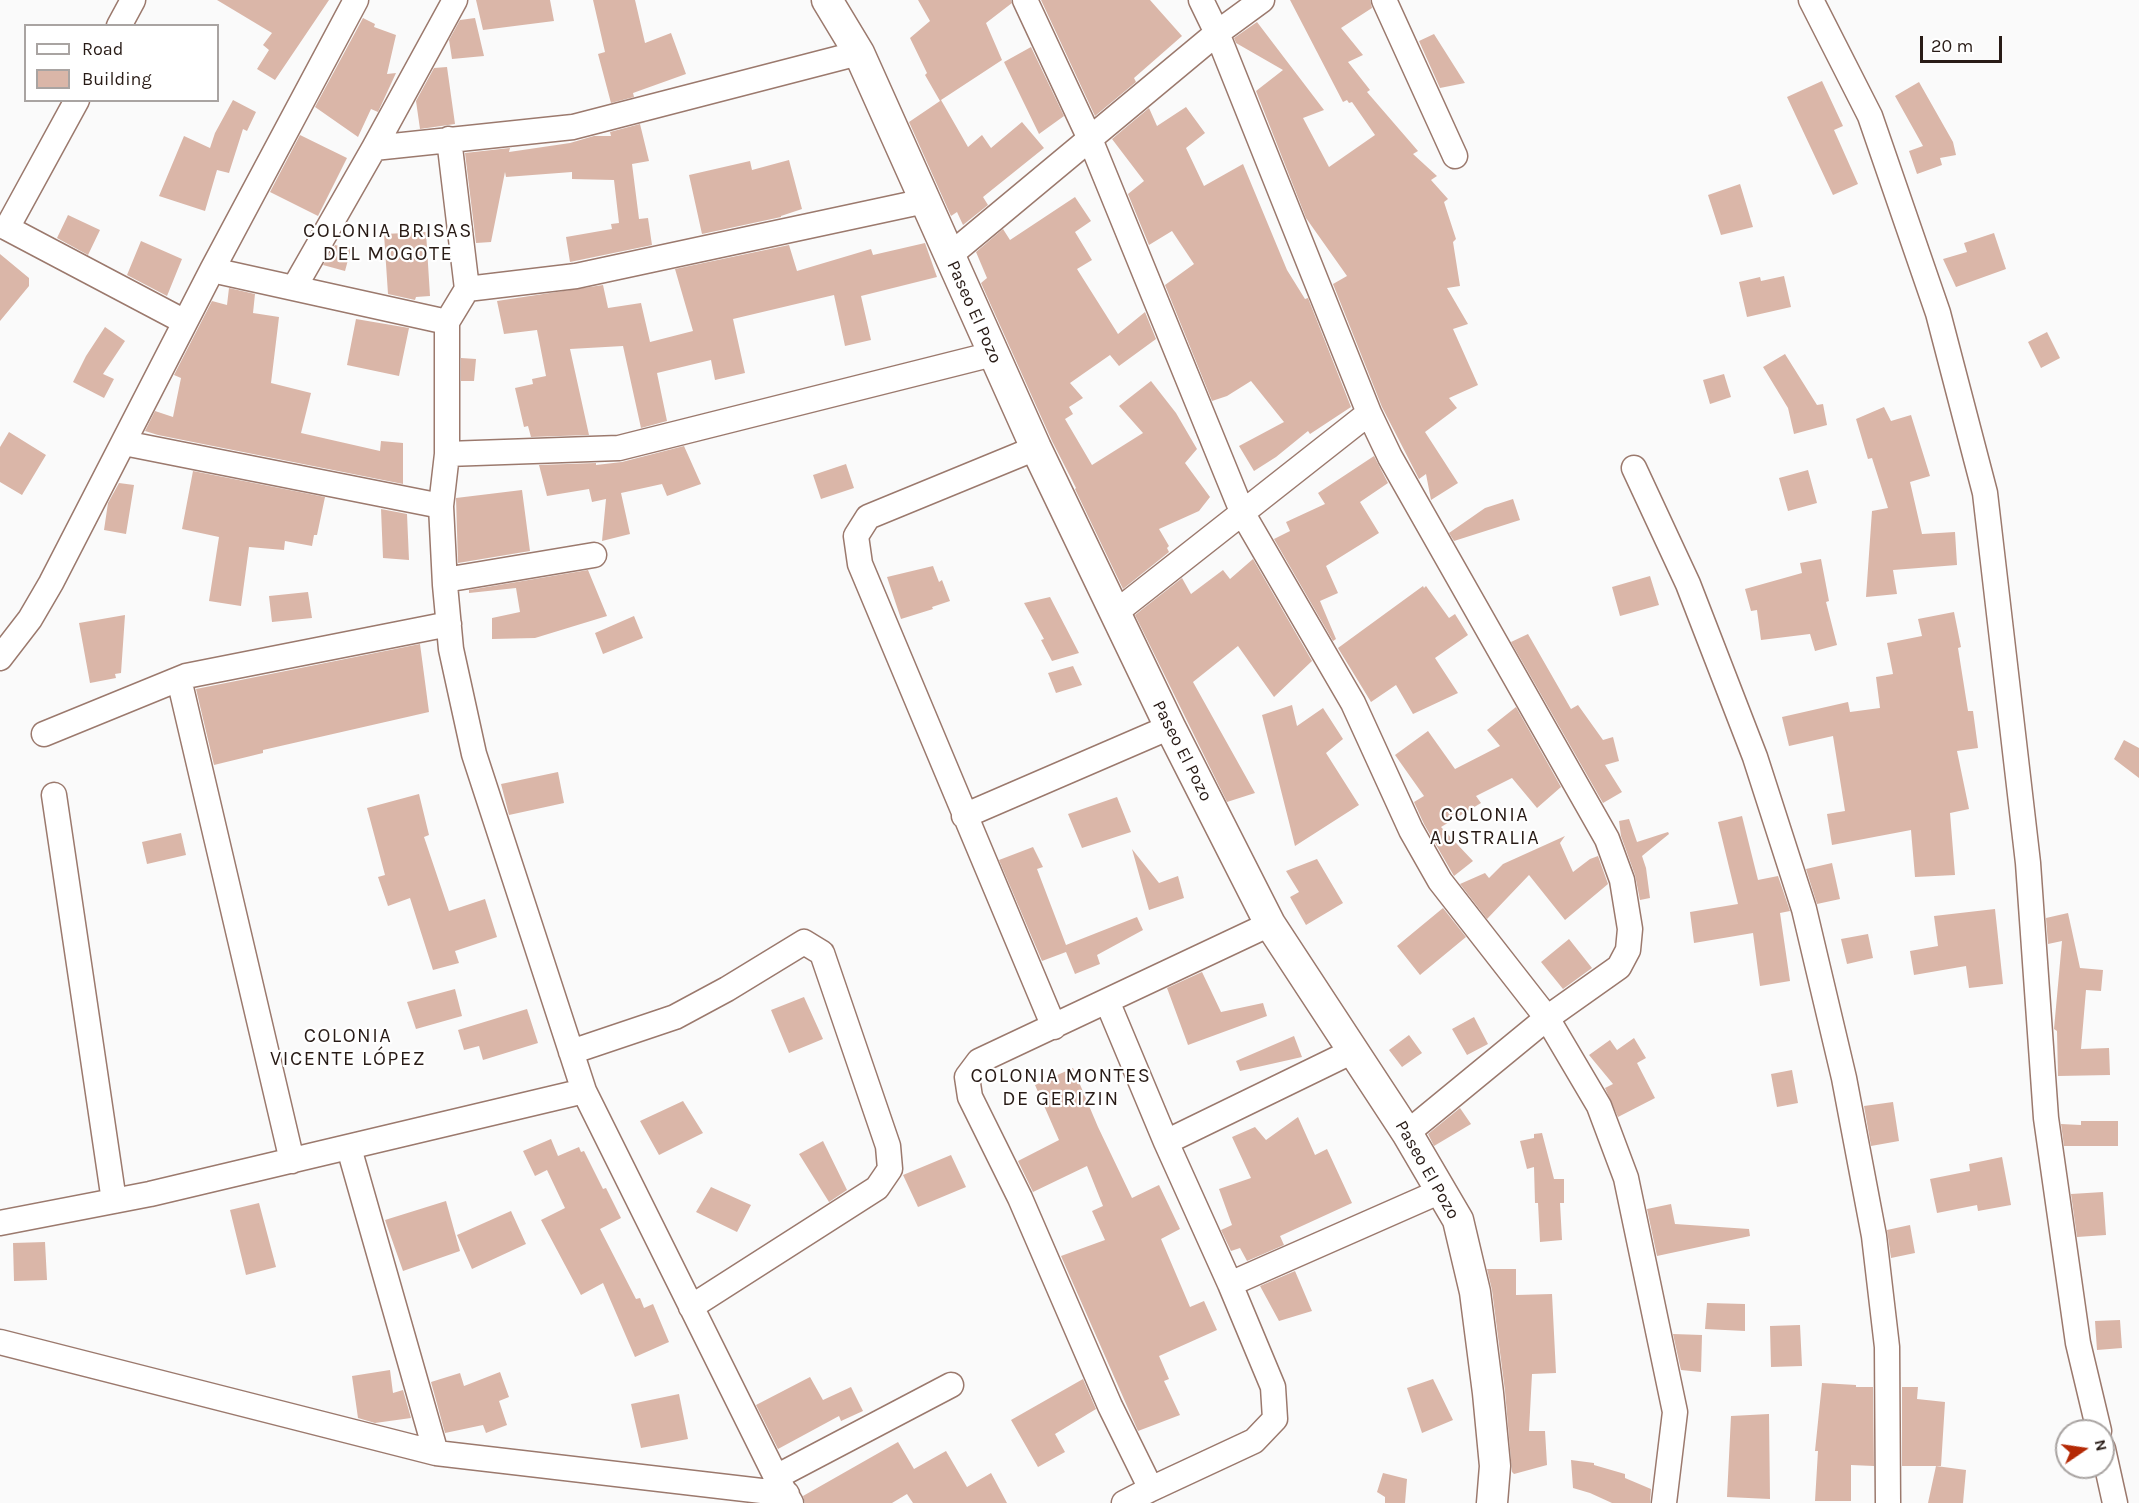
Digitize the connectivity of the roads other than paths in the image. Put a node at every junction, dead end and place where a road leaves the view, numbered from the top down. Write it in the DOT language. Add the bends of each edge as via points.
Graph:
graph roads {
  1 [pos="133,0"];
  2 [pos="356,0"];
  3 [pos="455,0"];
  4 [pos="827,0"];
  5 [pos="1025,0"];
  6 [pos="1201,0"];
  7 [pos="1262,0"];
  8 [pos="1384,0"];
  9 [pos="1811,0"];
  10 [pos="120,24"];
  11 [pos="1217,33"];
  12 [pos="859,53"];
  13 [pos="76,102"];
  14 [pos="449,139"];
  15 [pos="1090,139"];
  16 [pos="374,148"];
  17 [pos="1455,156"];
  18 [pos="925,201"];
  19 [pos="2,229"];
  20 [pos="949,256"];
  21 [pos="212,270"];
  22 [pos="294,288"];
  23 [pos="467,289"];
  24 [pos="185,322"];
  25 [pos="447,322"];
  26 [pos="993,354"];
  27 [pos="1369,413"];
  28 [pos="124,443"];
  29 [pos="1036,448"];
  30 [pos="447,454"];
  31 [pos="1634,468"];
  32 [pos="441,506"];
  33 [pos="1243,514"];
  34 [pos="594,555"];
  35 [pos="445,580"];
  36 [pos="1115,613"];
  37 [pos="449,624"];
  38 [pos="0,658"];
  39 [pos="178,679"];
  40 [pos="1170,727"];
  41 [pos="44,734"];
  42 [pos="54,795"];
  43 [pos="964,816"];
  44 [pos="1270,924"];
  45 [pos="1107,1001"];
  46 [pos="1547,1018"];
  47 [pos="1054,1027"];
  48 [pos="1353,1051"];
  49 [pos="571,1052"];
  50 [pos="584,1091"];
  51 [pos="1407,1133"];
  52 [pos="1166,1142"];
  53 [pos="349,1148"];
  54 [pos="292,1161"];
  55 [pos="1441,1191"];
  56 [pos="114,1201"];
  57 [pos="0,1223"];
  58 [pos="1230,1284"];
  59 [pos="691,1307"];
  60 [pos="0,1342"];
  61 [pos="951,1385"];
  62 [pos="2096,1419"];
  63 [pos="436,1453"];
  64 [pos="2110,1479"];
  65 [pos="1151,1489"];
  66 [pos="785,1491"];
  67 [pos="1124,1503"];
  68 [pos="1492,1503"];
  69 [pos="1664,1503"];
  70 [pos="1888,1503"];
  71 [pos="2115,1503"];
  1 -- 10 [label="street"];
  2 -- 21 [label="street"];
  3 -- 16 [label="street"];
  4 -- 12 [label="street, Paseo El Pozo"];
  5 -- 15 [label="street"];
  6 -- 11 [label="street"];
  7 -- 11 [label="street"];
  8 -- 17 [label="street"];
  9 -- 62 [label="street" via="1870,116 1938,313 1985,493 2028,862 2046,1118 2078,1342"];
  11 -- 15 [label="street"];
  11 -- 27 [label="street"];
  12 -- 14 [label="street" via="573,127"];
  12 -- 18 [label="street, Paseo El Pozo"];
  13 -- 19 [label="street"];
  14 -- 16 [label="street"];
  14 -- 23 [label="street"];
  15 -- 20 [label="street"];
  15 -- 33 [label="street"];
  16 -- 22 [label="street"];
  18 -- 20 [label="street, Paseo El Pozo"];
  18 -- 23 [label="street" via="576,276"];
  19 -- 24 [label="street"];
  20 -- 26 [label="street, Paseo El Pozo"];
  21 -- 22 [label="street"];
  21 -- 24 [label="street"];
  22 -- 25 [label="street"];
  23 -- 25 [label="street"];
  24 -- 28 [label="street"];
  25 -- 30 [label="street"];
  26 -- 29 [label="street, Paseo El Pozo"];
  26 -- 30 [label="street" via="619,448"];
  27 -- 33 [label="street"];
  27 -- 46 [label="street" via="1396,468 1607,839 1622,880 1630,929 1628,950 1619,967"];
  28 -- 32 [label="street"];
  28 -- 38 [label="street" via="51,583"];
  29 -- 36 [label="street, Paseo El Pozo"];
  29 -- 43 [label="street" via="868,517 856,536 860,564"];
  30 -- 32 [label="street"];
  31 -- 70 [label="street" via="1693,594 1755,757 1804,909 1844,1078 1874,1236 1887,1347"];
  32 -- 35 [label="street"];
  33 -- 36 [label="street"];
  33 -- 46 [label="street" via="1353,703 1411,830 1440,881"];
  34 -- 35 [label="street"];
  35 -- 37 [label="street"];
  36 -- 40 [label="street, Paseo El Pozo"];
  37 -- 39 [label="street"];
  37 -- 49 [label="street" via="474,754"];
  39 -- 41 [label="street"];
  39 -- 54 [label="street"];
  40 -- 43 [label="street"];
  40 -- 44 [label="street, Paseo El Pozo"];
  42 -- 56 [label="street"];
  43 -- 47 [label="street"];
  44 -- 45 [label="street"];
  44 -- 48 [label="street, Paseo El Pozo"];
  45 -- 47 [label="street"];
  45 -- 52 [label="street"];
  46 -- 51 [label="street"];
  46 -- 69 [label="street" via="1599,1106 1626,1178 1675,1412"];
  47 -- 65 [label="street" via="979,1061 968,1077 970,1097 1020,1198 1110,1406"];
  48 -- 51 [label="street, Paseo El Pozo"];
  48 -- 52 [label="street"];
  49 -- 50 [label="street"];
  49 -- 59 [label="street" via="675,1017 804,942 822,953 888,1146 890,1169 877,1188"];
  50 -- 53 [label="street"];
  50 -- 59 [label="street"];
  51 -- 55 [label="street, Paseo El Pozo"];
  52 -- 58 [label="street"];
  53 -- 54 [label="street"];
  53 -- 63 [label="street"];
  54 -- 56 [label="street"];
  55 -- 58 [label="street"];
  55 -- 68 [label="street, Paseo El Pozo" via="1458,1220 1475,1292 1495,1466"];
  56 -- 57 [label="street"];
  58 -- 65 [label="street" via="1273,1387 1275,1419 1254,1441"];
  59 -- 66 [label="street"];
  60 -- 63 [label="street"];
  61 -- 66 [label="street"];
  63 -- 66 [label="street"];
  64 -- 71 [label="street"];
  65 -- 67 [label="street"];
}
